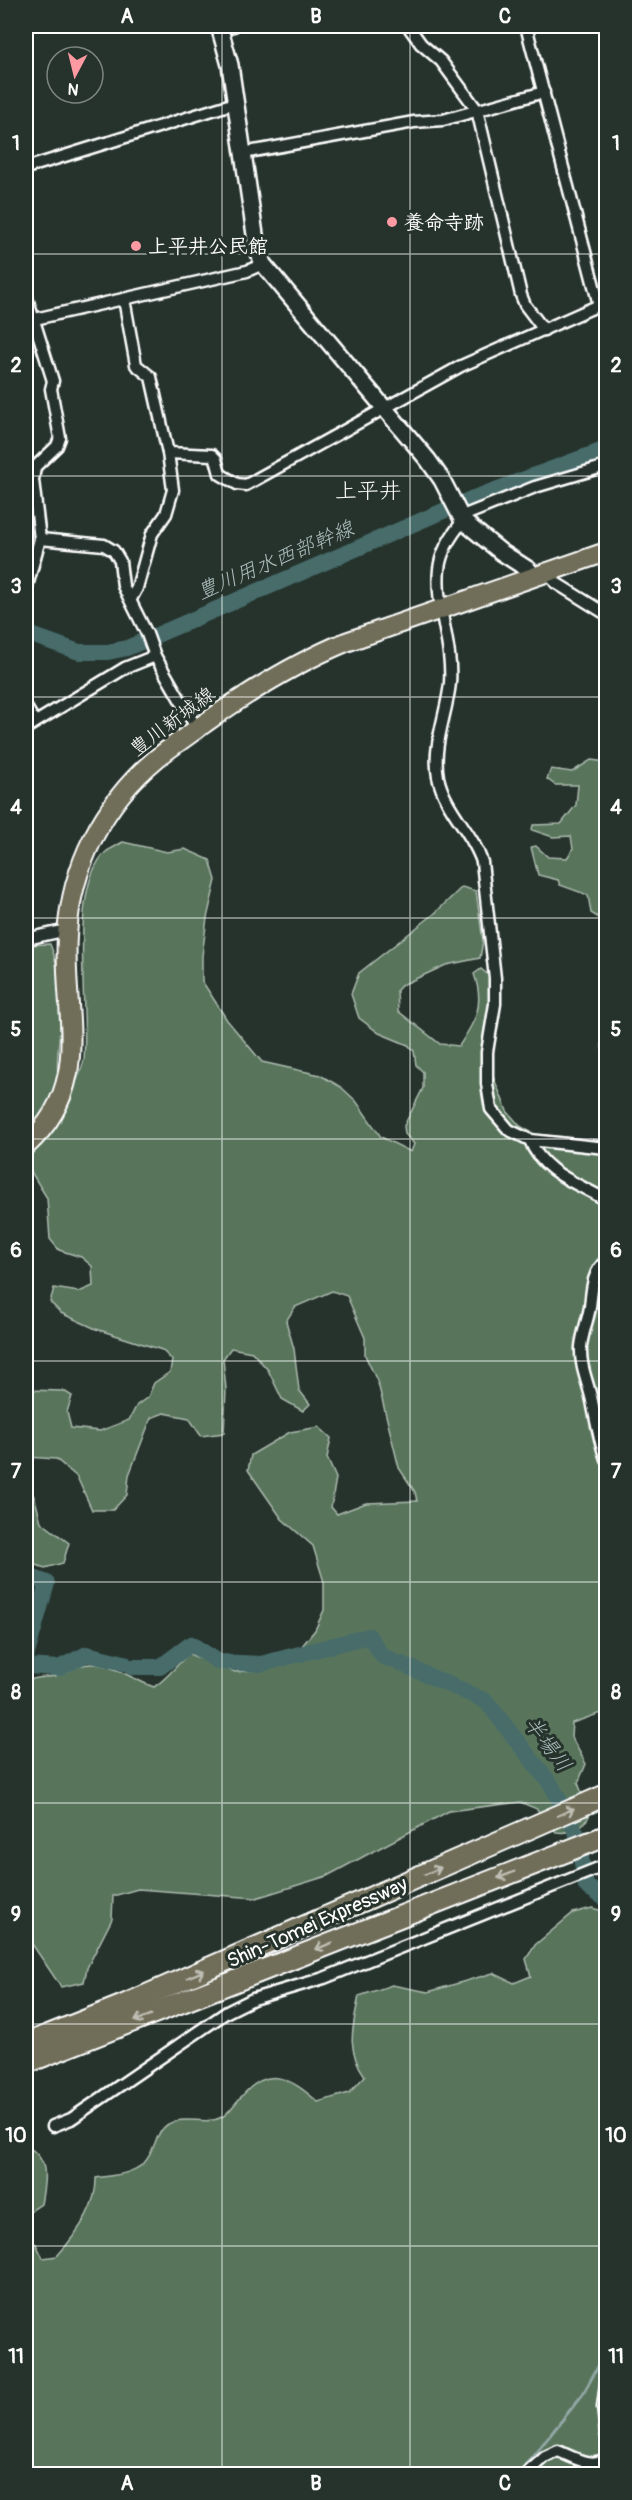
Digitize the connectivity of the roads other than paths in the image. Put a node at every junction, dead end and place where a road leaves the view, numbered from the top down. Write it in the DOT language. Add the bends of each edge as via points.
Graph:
graph roads {
  1 [pos="225,26"];
  2 [pos="408,26"];
  3 [pos="526,26"];
  4 [pos="543,92"];
  5 [pos="235,104"];
  6 [pos="477,110"];
  7 [pos="243,153"];
  8 [pos="26,168"];
  9 [pos="263,264"];
  10 [pos="26,295"];
  11 [pos="124,299"];
  12 [pos="603,303"];
  13 [pos="606,316"];
  14 [pos="29,320"];
  15 [pos="544,330"];
  16 [pos="384,408"];
  17 [pos="168,453"];
  18 [pos="606,466"];
  19 [pos="458,513"];
  20 [pos="40,539"];
  21 [pos="606,552"];
  22 [pos="541,575"];
  23 [pos="26,590"];
  24 [pos="131,599"];
  25 [pos="442,610"];
  26 [pos="606,614"];
  27 [pos="154,652"];
  28 [pos="26,707"];
  29 [pos="30,725"];
  30 [pos="197,729"];
  31 [pos="68,930"];
  32 [pos="26,939"];
  33 [pos="530,1140"];
  34 [pos="26,1146"];
  35 [pos="606,1148"];
  36 [pos="606,1200"];
  37 [pos="606,1261"];
  38 [pos="606,1459"];
  39 [pos="605,1795"];
  40 [pos="604,1836"];
  41 [pos="605,1866"];
  42 [pos="26,2044"];
  43 [pos="26,2063"];
  44 [pos="53,2126"];
  45 [pos="606,2383"];
  46 [pos="606,2434"];
  47 [pos="606,2458"];
  48 [pos="526,2475"];
  1 -- 5 [label="street"];
  2 -- 6 [label="street" via="441,61"];
  3 -- 4 [label="street"];
  4 -- 6 [label="street"];
  4 -- 12 [label="street"];
  5 -- 7 [label="street"];
  5 -- 8 [label="street"];
  6 -- 7 [label="street" via="443,120"];
  6 -- 15 [label="street" via="521,295"];
  7 -- 9 [label="street" via="257,248"];
  9 -- 11 [label="street"];
  9 -- 16 [label="street"];
  10 -- 14 [label="street"];
  11 -- 14 [label="street"];
  11 -- 17 [label="street" via="136,365 151,377"];
  12 -- 13 [label="street"];
  12 -- 15 [label="street"];
  14 -- 20 [label="street" via="53,381 60,438 35,467"];
  15 -- 16 [label="street" via="461,366"];
  16 -- 17 [label="street" via="246,485 220,474 212,455"];
  16 -- 19 [label="street" via="428,460"];
  17 -- 24 [label="street" via="173,490 166,514 152,534"];
  18 -- 19 [label="street"];
  19 -- 22 [label="street" via="501,552"];
  19 -- 25 [label="street" via="439,568"];
  20 -- 23 [label="street"];
  20 -- 24 [label="street" via="104,545 114,551 120,561 123,586"];
  21 -- 22 [label="main road, 豊川新城線"];
  22 -- 25 [label="main road, 豊川新城線"];
  22 -- 26 [label="street"];
  24 -- 27 [label="street"];
  25 -- 30 [label="main road, 豊川新城線" via="346,642 294,665"];
  25 -- 33 [label="street" via="450,681 441,723 438,775 442,792 482,862 495,978 487,1052 490,1109 508,1130"];
  27 -- 29 [label="street"];
  27 -- 30 [label="street"];
  28 -- 29 [label="street"];
  30 -- 31 [label="main road, 豊川新城線" via="136,777 106,814 82,862"];
  31 -- 32 [label="street"];
  31 -- 34 [label="main road, 豊川新城線" via="70,1069 54,1108"];
  33 -- 35 [label="street"];
  33 -- 36 [label="street" via="548,1167"];
  37 -- 38 [label="street" via="594,1277 581,1345 584,1378"];
  42 -- 39 [label="highway, Shin-Tomei Expressway, one-way" via="135,2001"];
  40 -- 43 [label="highway, Shin-Tomei Expressway, one-way"];
  41 -- 44 [label="street" via="324,1978 253,1999 227,2012 71,2119"];
  45 -- 46 [label="street"];
  47 -- 48 [label="street" via="598,2464 585,2463 558,2451"];
}
